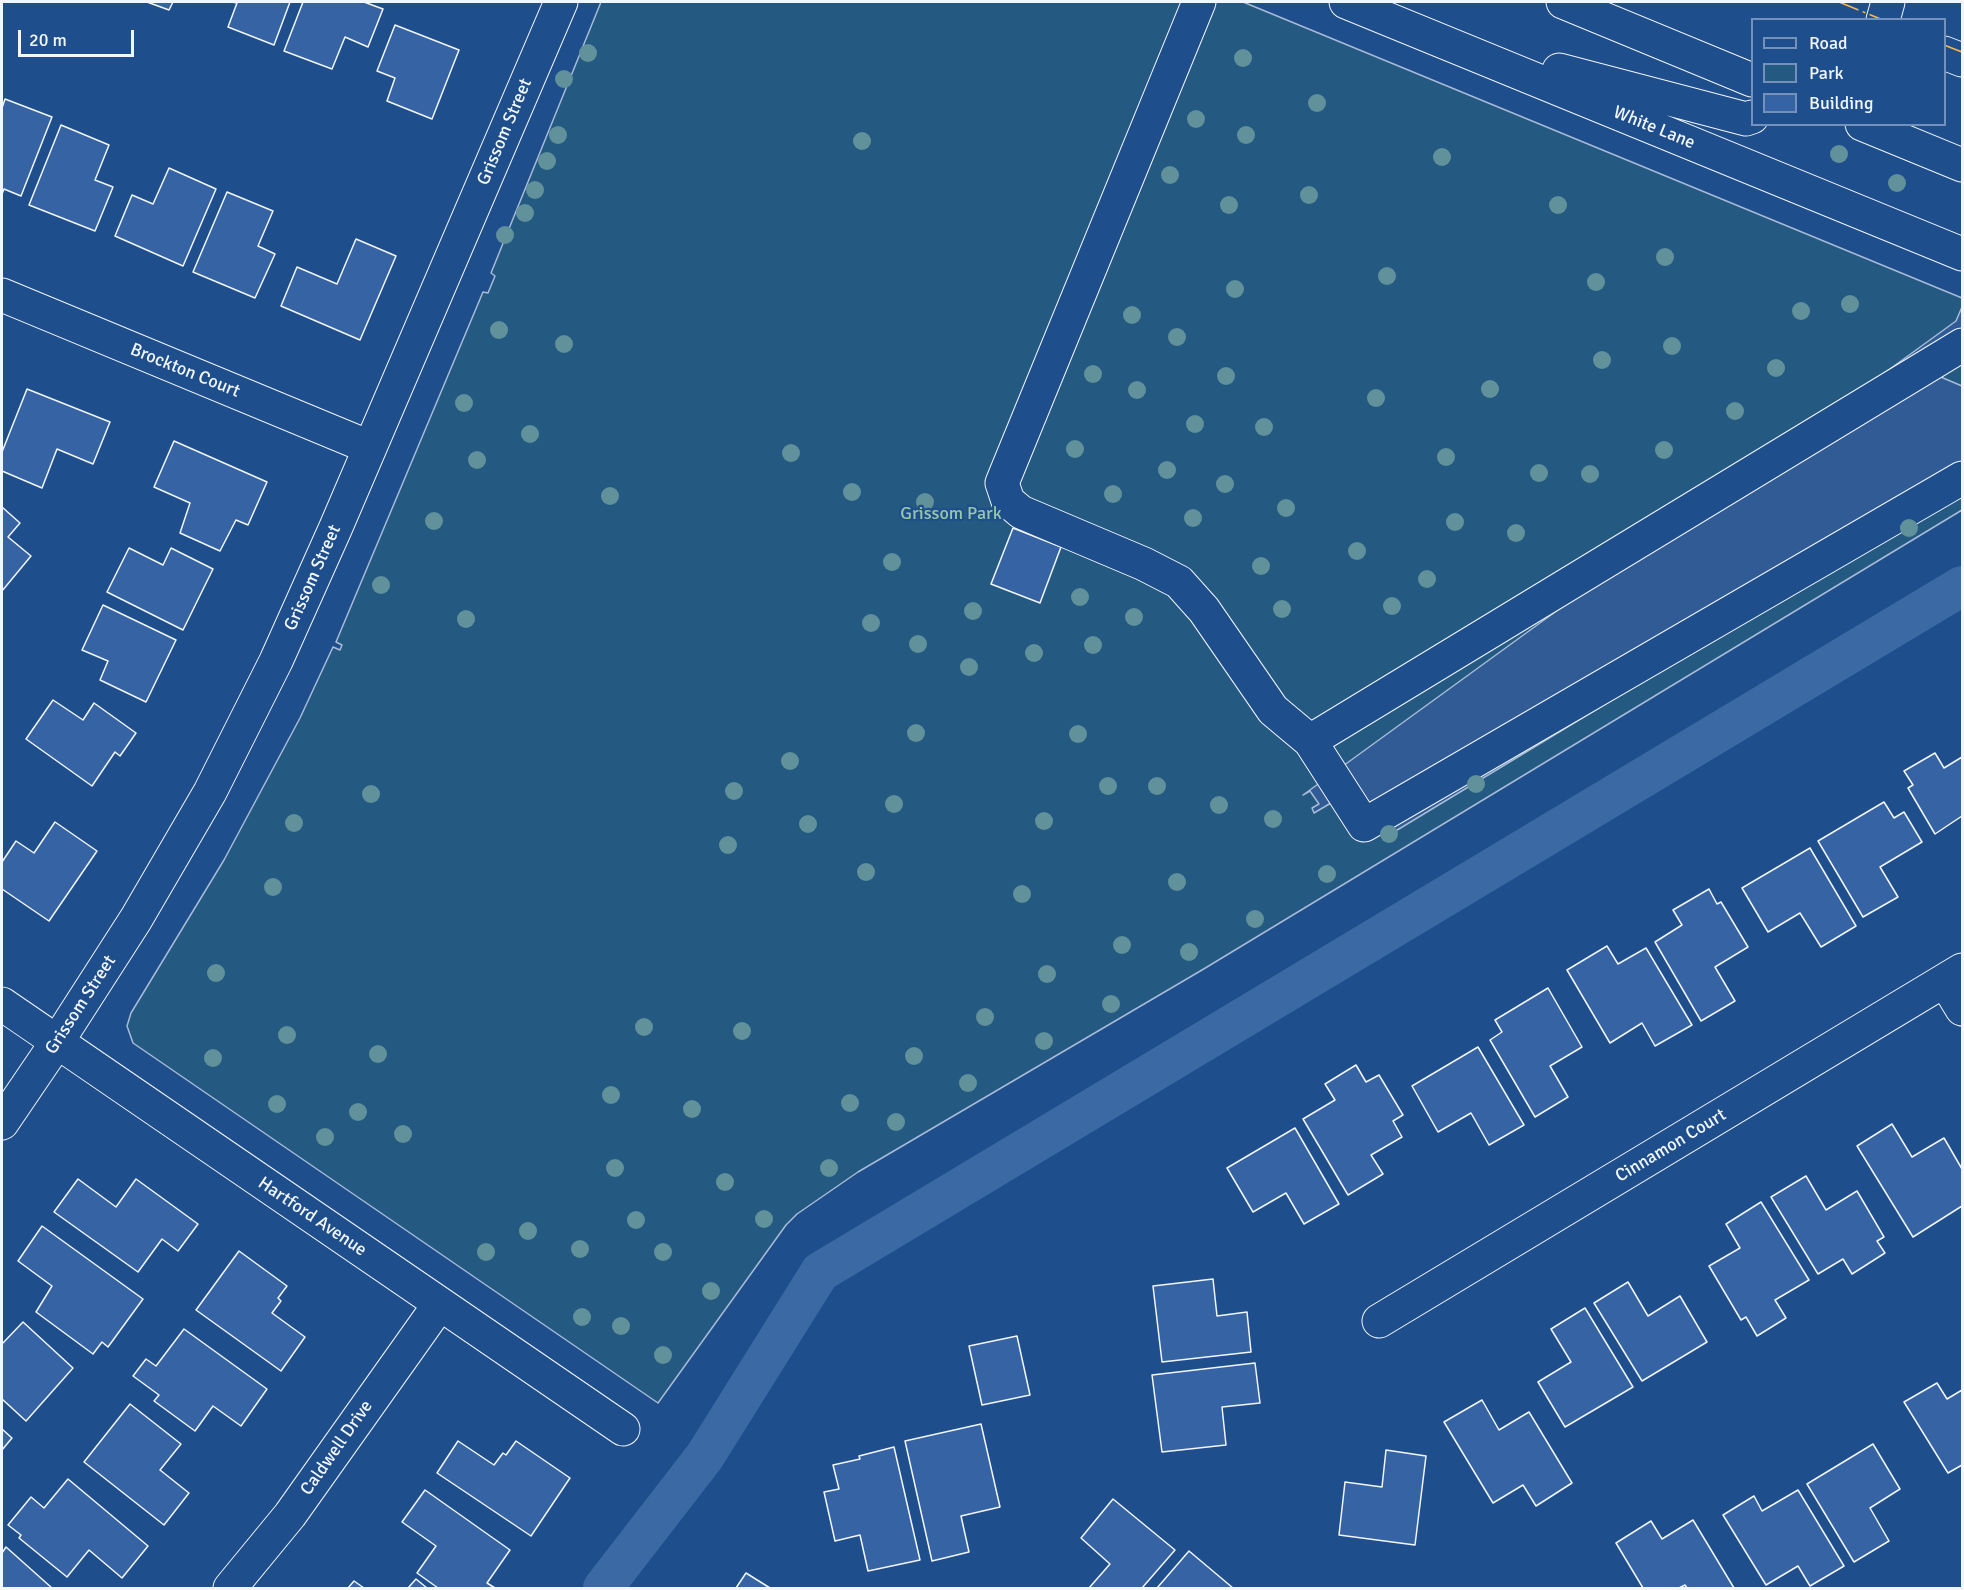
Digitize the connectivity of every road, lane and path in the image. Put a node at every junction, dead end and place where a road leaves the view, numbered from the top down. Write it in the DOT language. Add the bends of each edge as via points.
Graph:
graph roads {
  1 [pos="561,2"];
  2 [pos="1199,2"];
  3 [pos="1346,2"];
  4 [pos="1563,2"];
  5 [pos="1888,2"];
  6 [pos="1884,18"];
  7 [pos="1433,37"];
  8 [pos="1946,54"];
  9 [pos="1962,60"];
  10 [pos="1751,80"];
  11 [pos="1751,117"];
  12 [pos="1869,126"];
  13 [pos="1960,158"];
  14 [pos="1962,254"];
  15 [pos="2,295"];
  16 [pos="1962,345"];
  17 [pos="369,447"];
  18 [pos="1962,478"];
  19 [pos="1310,741"];
  20 [pos="1954,976"];
  21 [pos="2,1005"];
  22 [pos="1962,1009"];
  23 [pos="57,1042"];
  24 [pos="2,1123"];
  25 [pos="439,1305"];
  26 [pos="1379,1321"];
  27 [pos="623,1429"];
  28 [pos="230,1588"];
  1 -- 17 [label="street, Grissom Street"];
  2 -- 19 [label="street" via="1002,483 1008,501 1021,512 1179,582 1204,610 1274,710"];
  3 -- 7 [label="street, White Lane"];
  4 -- 10 [label="street"];
  5 -- 6 [label="street"];
  7 -- 11 [label="street"];
  7 -- 14 [label="street, White Lane"];
  8 -- 9 [label="street"];
  12 -- 13 [label="street"];
  15 -- 17 [label="street, Brockton Court"];
  16 -- 19 [label="street"];
  17 -- 23 [label="street, Grissom Street" via="276,661 210,792 136,919"];
  18 -- 19 [label="street" via="1364,825"];
  20 -- 22 [label="street"];
  20 -- 26 [label="street, Cinnamon Court"];
  21 -- 23 [label="street, Hartford Avenue"];
  23 -- 24 [label="street, Grissom Street"];
  23 -- 25 [label="street, Hartford Avenue"];
  25 -- 27 [label="street, Hartford Avenue"];
  25 -- 28 [label="street, Caldwell Drive" via="290,1515"];
}
